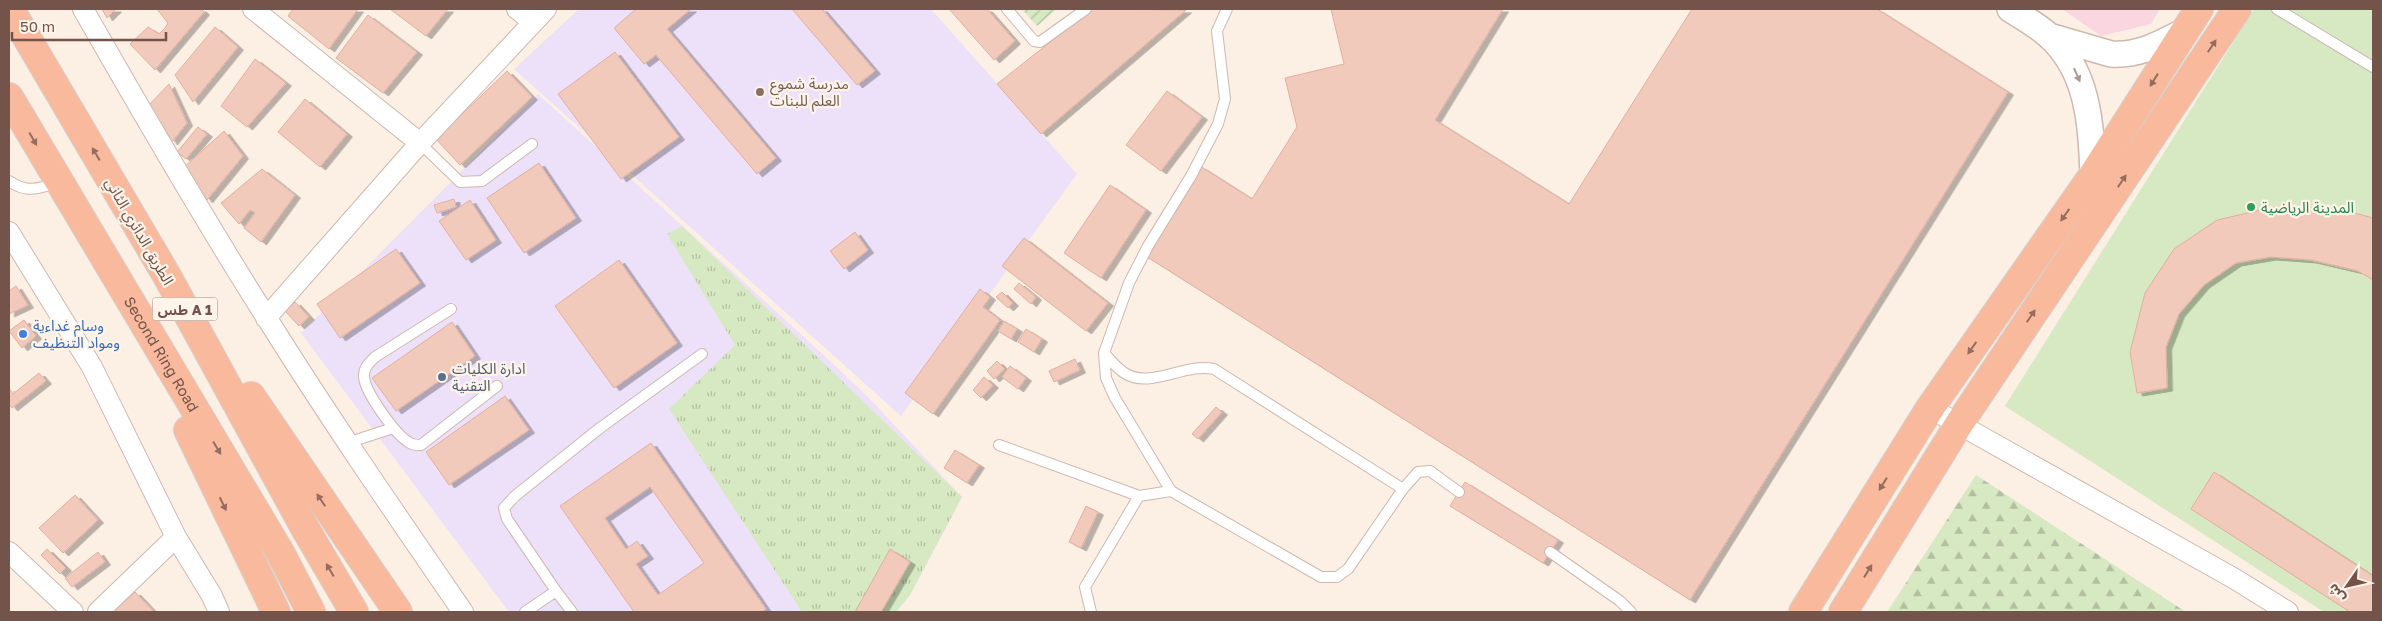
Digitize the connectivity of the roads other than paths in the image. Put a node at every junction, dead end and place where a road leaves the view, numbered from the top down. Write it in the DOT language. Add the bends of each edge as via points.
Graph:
graph roads {
  1 [pos="10,9"];
  2 [pos="83,9"];
  3 [pos="254,9"];
  4 [pos="517,9"];
  5 [pos="1006,9"];
  6 [pos="1086,9"];
  7 [pos="1227,9"];
  8 [pos="2010,9"];
  9 [pos="2237,9"];
  10 [pos="2277,9"];
  11 [pos="539,16"];
  12 [pos="2192,20"];
  13 [pos="2048,36"];
  14 [pos="2373,67"];
  15 [pos="9,97"];
  16 [pos="420,143"];
  17 [pos="532,144"];
  18 [pos="2093,175"];
  19 [pos="9,181"];
  20 [pos="58,183"];
  21 [pos="9,232"];
  22 [pos="167,276"];
  23 [pos="128,302"];
  24 [pos="451,309"];
  25 [pos="266,318"];
  26 [pos="702,354"];
  27 [pos="1104,354"];
  28 [pos="497,386"];
  29 [pos="1930,408"];
  30 [pos="1959,424"];
  31 [pos="393,428"];
  32 [pos="347,443"];
  33 [pos="999,446"];
  34 [pos="1403,489"];
  35 [pos="1171,491"];
  36 [pos="1459,492"];
  37 [pos="1138,496"];
  38 [pos="176,537"];
  39 [pos="9,552"];
  40 [pos="1550,552"];
  41 [pos="556,591"];
  42 [pos="73,612"];
  43 [pos="98,612"];
  44 [pos="219,612"];
  45 [pos="276,612"];
  46 [pos="311,612"];
  47 [pos="354,612"];
  48 [pos="398,612"];
  49 [pos="463,612"];
  50 [pos="525,612"];
  51 [pos="572,612"];
  52 [pos="1091,612"];
  53 [pos="1631,612"];
  54 [pos="1803,612"];
  55 [pos="1843,612"];
  56 [pos="2288,612"];
  22 -- 1 [label="highway, الطريق الدائري الثاني / طس A 1, one-way"];
  2 -- 25 [label="street"];
  3 -- 16 [label="street"];
  4 -- 11 [label="street"];
  5 -- 6 [label="lane" via="1034,41 1040,42"];
  7 -- 27 [label="lane" via="1217,31 1225,99 1218,124 1129,283"];
  8 -- 13 [label="street"];
  30 -- 9 [label="highway, one-way"];
  10 -- 14 [label="lane"];
  11 -- 16 [label="street"];
  12 -- 13 [label="street" via="2147,50 2121,54"];
  12 -- 18 [label="highway, one-way"];
  13 -- 18 [label="street, one-way" via="2075,70 2086,96"];
  15 -- 20 [label="highway, Second Ring Road / طس A 1, one-way"];
  16 -- 17 [label="lane" via="460,182 482,182"];
  16 -- 25 [label="street"];
  18 -- 29 [label="highway, one-way"];
  19 -- 20 [label="lane" via="29,190"];
  20 -- 23 [label="highway, Second Ring Road / طس A 1"];
  21 -- 38 [label="street" via="92,367"];
  47 -- 22 [label="highway, الطريق الدائري الثاني / طس A 1, one-way"];
  48 -- 22 [label="highway, one-way"];
  23 -- 45 [label="highway, one-way"];
  23 -- 46 [label="highway, Second Ring Road / طس A 1, one-way" via="281,554"];
  24 -- 31 [label="lane" via="375,357 366,367 364,377 368,388"];
  25 -- 32 [label="street"];
  26 -- 41 [label="lane" via="600,428 504,508 507,519"];
  27 -- 34 [label="lane" via="1124,373 1145,380 1203,366 1214,369"];
  27 -- 35 [label="lane" via="1106,378 1115,398"];
  28 -- 31 [label="lane" via="421,445 410,444"];
  29 -- 30 [label="street"];
  29 -- 54 [label="highway, one-way"];
  55 -- 30 [label="highway, one-way"];
  30 -- 56 [label="street" via="2235,578"];
  31 -- 32 [label="lane"];
  32 -- 49 [label="street"];
  33 -- 37 [label="lane"];
  34 -- 35 [label="lane" via="1348,569 1337,577 1321,577"];
  34 -- 36 [label="lane" via="1418,472 1430,471"];
  35 -- 37 [label="lane"];
  37 -- 52 [label="lane" via="1085,587"];
  38 -- 43 [label="street"];
  38 -- 44 [label="street"];
  39 -- 42 [label="street"];
  40 -- 53 [label="lane"];
  41 -- 50 [label="lane"];
  41 -- 51 [label="lane"];
}
